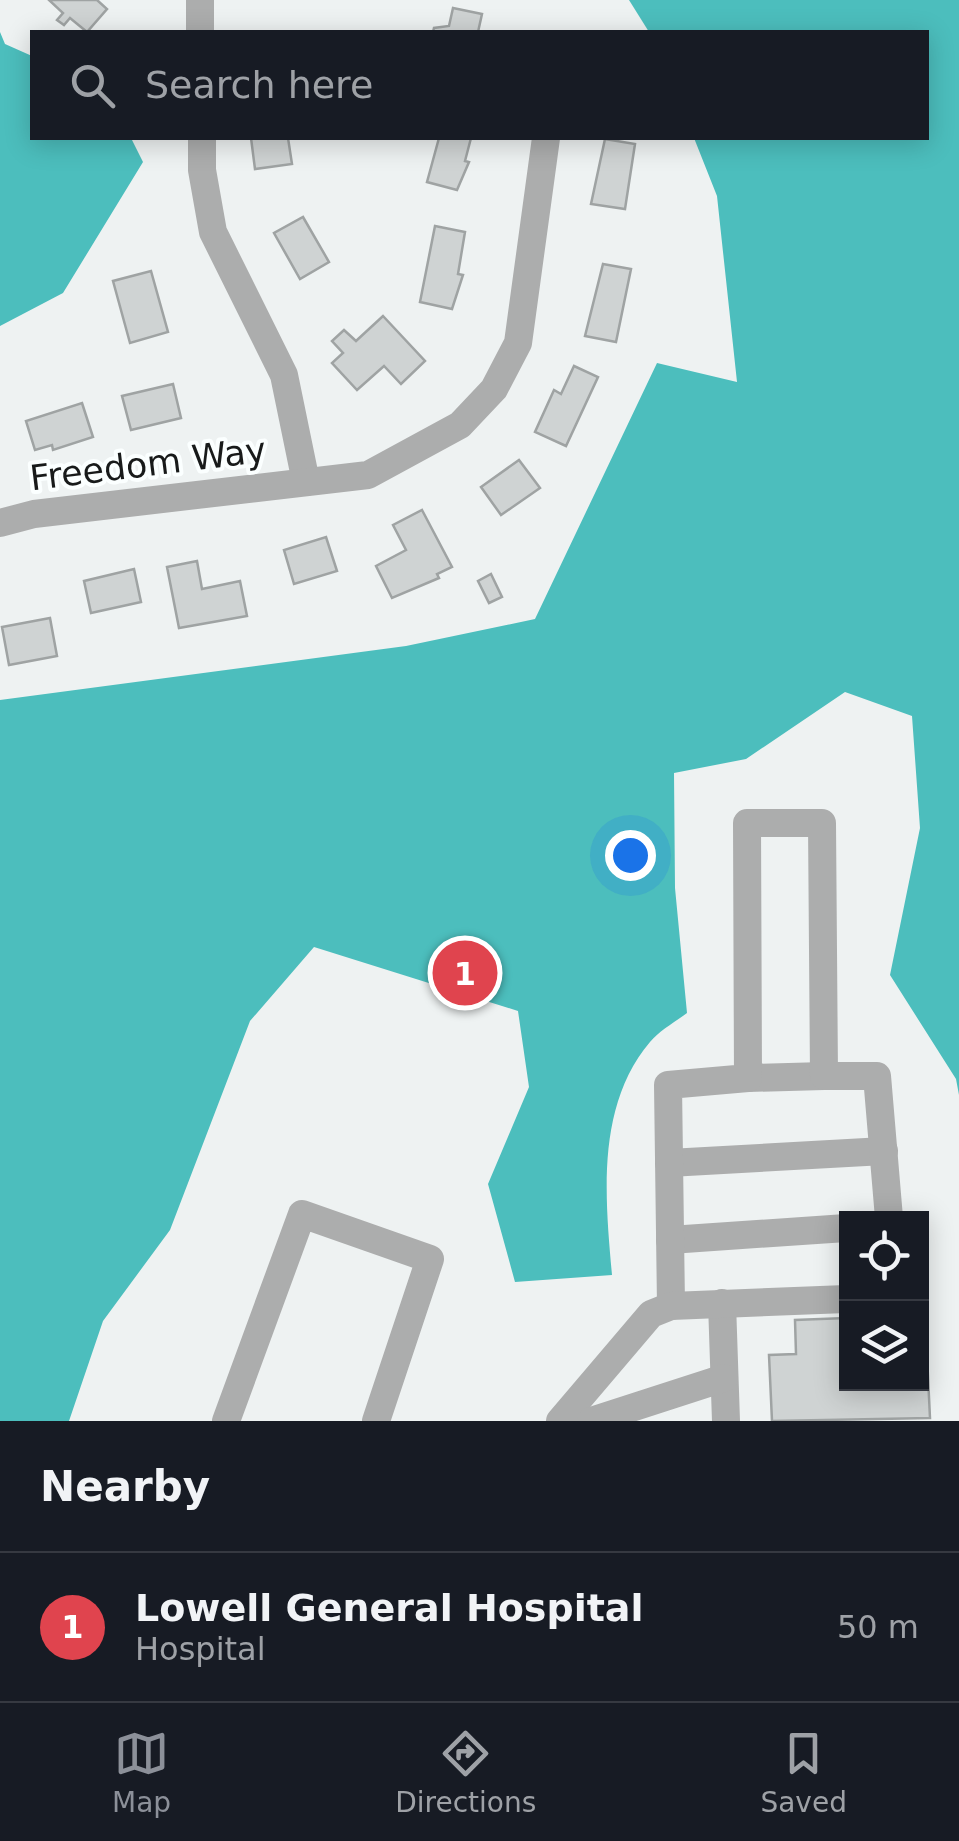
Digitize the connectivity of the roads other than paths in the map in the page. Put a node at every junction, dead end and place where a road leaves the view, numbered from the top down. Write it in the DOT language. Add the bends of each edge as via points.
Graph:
graph roads {
  1 [pos="200,0"];
  2 [pos="200,30"];
  3 [pos="202,140"];
  4 [pos="546,140"];
  5 [pos="306,482"];
  6 [pos="0,523"];
  7 [pos="824,1076"];
  8 [pos="748,1078"];
  9 [pos="884,1151"];
  10 [pos="669,1163"];
  11 [pos="888,1211"];
  12 [pos="839,1228"];
  13 [pos="670,1240"];
  14 [pos="839,1298"];
  15 [pos="722,1303"];
  16 [pos="671,1306"];
  17 [pos="724,1378"];
  18 [pos="226,1421"];
  19 [pos="376,1421"];
  20 [pos="560,1421"];
  21 [pos="591,1421"];
  22 [pos="726,1421"];
  1 -- 2 [label="street"];
  3 -- 5 [label="street" via="213,232 284,375"];
  4 -- 5 [label="street, Freedom Way" via="518,343 494,389 460,425 418,452 368,475"];
  5 -- 6 [label="street, Freedom Way"];
  7 -- 8 [label="street"];
  7 -- 8 [label="street" via="822,824 747,823"];
  7 -- 9 [label="street" via="878,1076"];
  8 -- 10 [label="street" via="668,1085"];
  9 -- 10 [label="street"];
  9 -- 11 [label="street"];
  10 -- 13 [label="street"];
  12 -- 13 [label="street"];
  13 -- 16 [label="street"];
  14 -- 15 [label="street"];
  15 -- 16 [label="street"];
  15 -- 17 [label="street"];
  16 -- 20 [label="street" via="651,1314"];
  17 -- 21 [label="street"];
  17 -- 22 [label="street"];
  18 -- 19 [label="street" via="302,1214 430,1260"];
}
